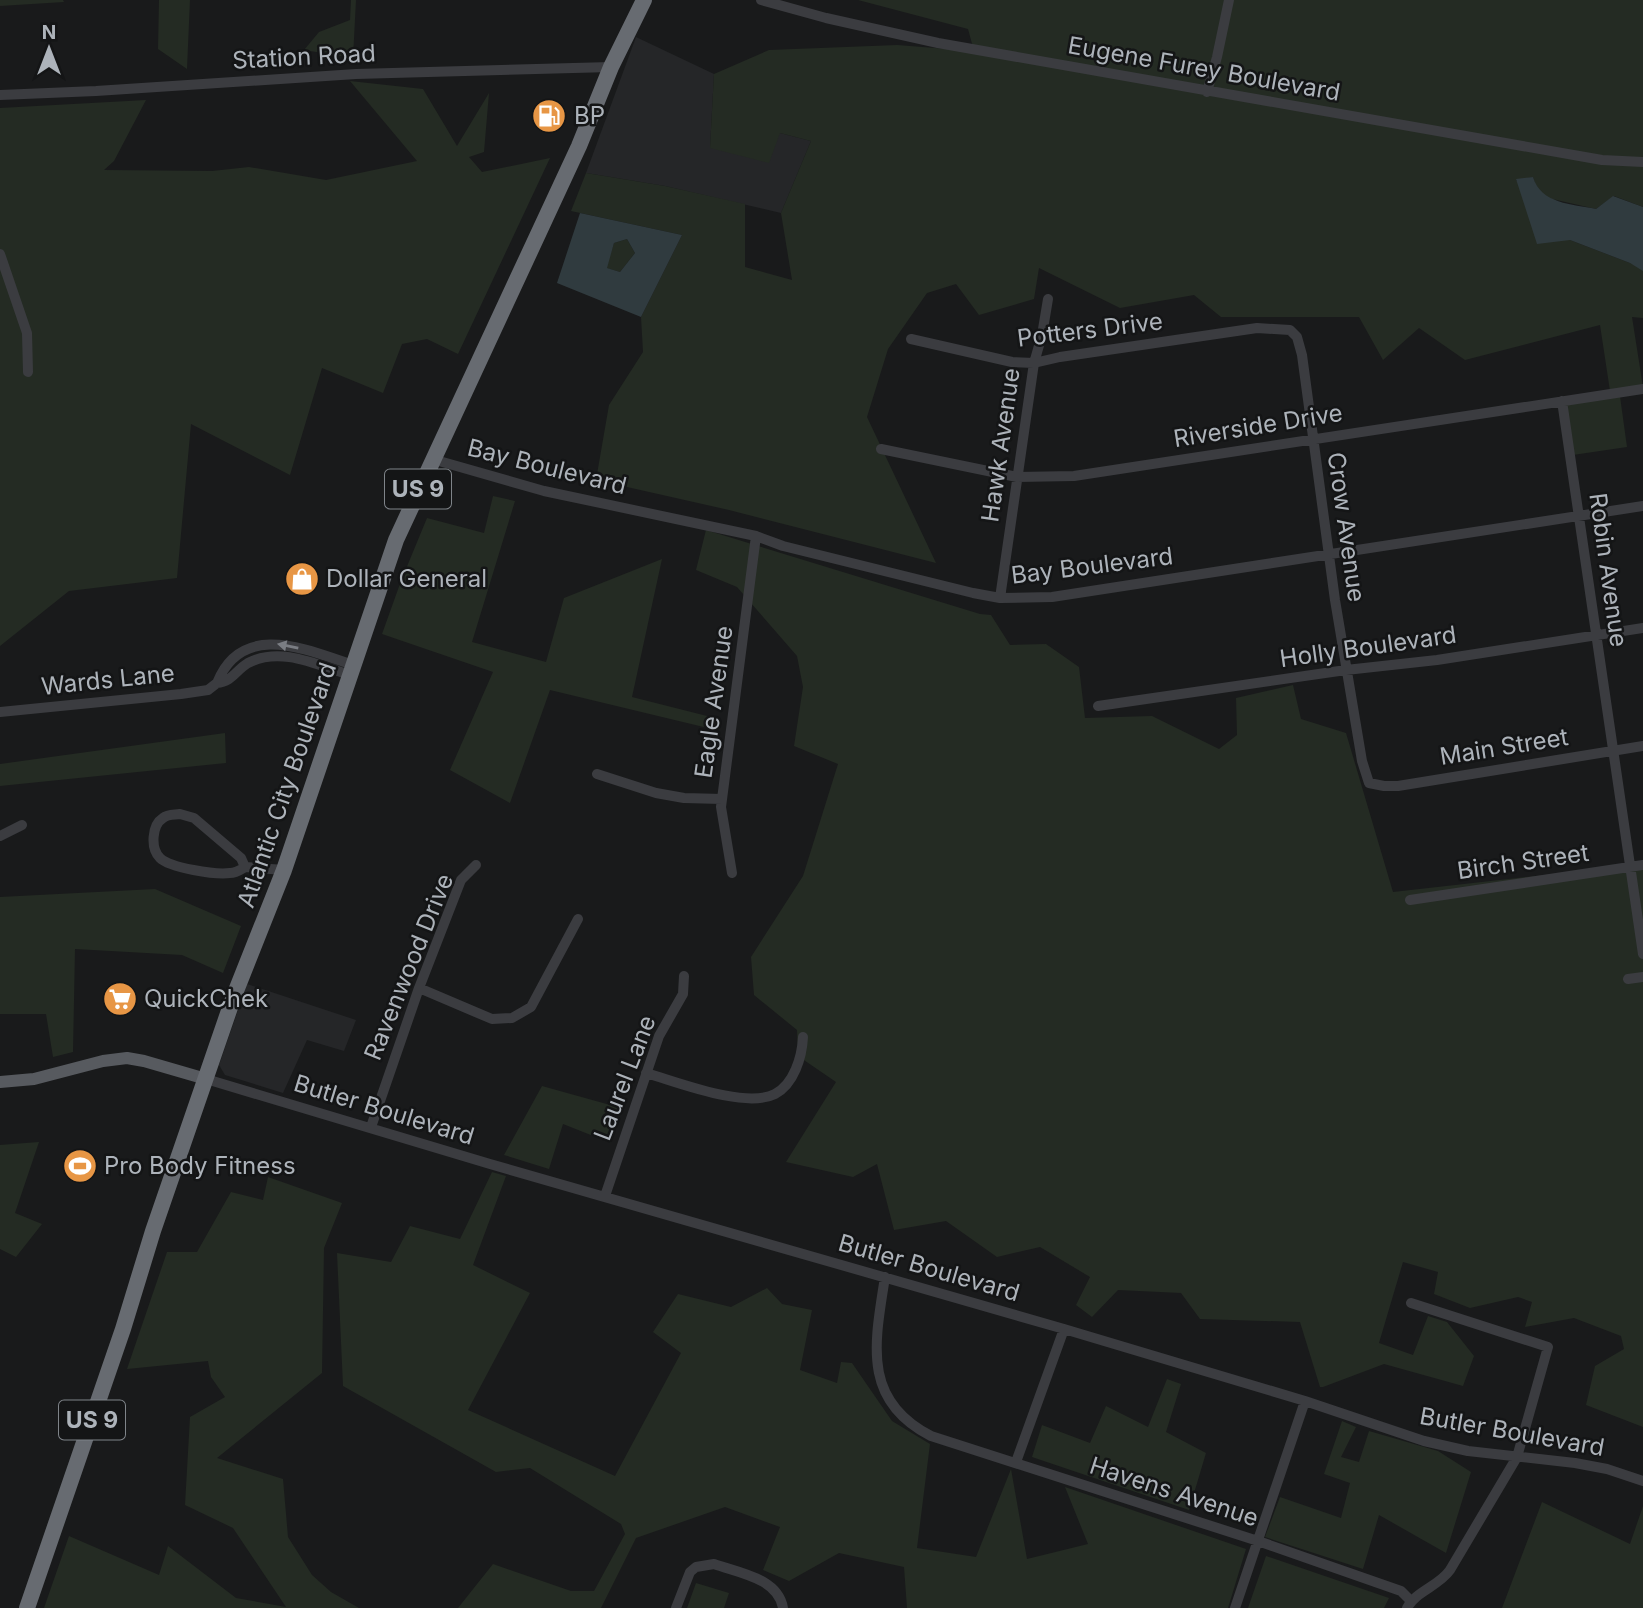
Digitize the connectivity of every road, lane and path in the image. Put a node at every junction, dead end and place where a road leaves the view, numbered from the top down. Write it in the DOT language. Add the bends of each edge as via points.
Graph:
graph roads {
  1 [pos="644,0"];
  2 [pos="761,0"];
  3 [pos="1229,0"];
  4 [pos="611,67"];
  5 [pos="1207,92"];
  6 [pos="0,95"];
  7 [pos="1643,162"];
  8 [pos="0,254"];
  9 [pos="1048,299"];
  10 [pos="1276,328"];
  11 [pos="911,339"];
  12 [pos="1034,363"];
  13 [pos="28,372"];
  14 [pos="1643,389"];
  15 [pos="1562,401"];
  16 [pos="1313,439"];
  17 [pos="881,449"];
  18 [pos="432,459"];
  19 [pos="1017,477"];
  20 [pos="1643,506"];
  21 [pos="1579,516"];
  22 [pos="756,536"];
  23 [pos="1329,555"];
  24 [pos="1000,597"];
  25 [pos="1643,628"];
  26 [pos="1596,635"];
  27 [pos="352,670"];
  28 [pos="1346,670"];
  29 [pos="1098,706"];
  30 [pos="0,712"];
  31 [pos="1643,746"];
  32 [pos="1615,751"];
  33 [pos="597,774"];
  34 [pos="1372,785"];
  35 [pos="722,799"];
  36 [pos="22,825"];
  37 [pos="0,836"];
  38 [pos="476,865"];
  39 [pos="1643,865"];
  40 [pos="245,867"];
  41 [pos="1631,867"];
  42 [pos="284,870"];
  43 [pos="732,873"];
  44 [pos="1410,900"];
  45 [pos="578,919"];
  46 [pos="1643,954"];
  47 [pos="684,976"];
  48 [pos="1643,977"];
  49 [pos="1628,979"];
  50 [pos="419,988"];
  51 [pos="803,1037"];
  52 [pos="646,1073"];
  53 [pos="206,1079"];
  54 [pos="0,1082"];
  55 [pos="371,1127"];
  56 [pos="605,1196"];
  57 [pos="885,1277"];
  58 [pos="1411,1303"];
  59 [pos="1064,1329"];
  60 [pos="1305,1401"];
  61 [pos="1517,1457"];
  62 [pos="1016,1462"];
  63 [pos="1643,1480"];
  64 [pos="1258,1541"];
  65 [pos="1409,1604"];
  66 [pos="27,1608"];
  67 [pos="676,1608"];
  68 [pos="783,1608"];
  69 [pos="1235,1608"];
  1 -- 4 [label="highway, Atlantic City Boulevard / US 9"];
  2 -- 5 [label="street, Eugene Furey Boulevard" via="938,43"];
  3 -- 5 [label="street"];
  4 -- 6 [label="street, Station Road" via="356,74"];
  4 -- 18 [label="highway, Atlantic City Boulevard / US 9" via="579,146"];
  5 -- 7 [label="street, Eugene Furey Boulevard" via="1602,160"];
  8 -- 13 [label="street" via="27,333"];
  9 -- 12 [label="street, Hawk Avenue"];
  10 -- 12 [label="street, Potters Drive"];
  10 -- 16 [label="street, Crow Avenue" via="1290,330 1297,337"];
  11 -- 12 [label="street, Potters Drive"];
  12 -- 19 [label="street, Hawk Avenue"];
  14 -- 15 [label="street, Riverside Drive"];
  15 -- 16 [label="street, Riverside Drive"];
  15 -- 21 [label="street, Robin Avenue"];
  16 -- 19 [label="street, Riverside Drive" via="1074,477"];
  16 -- 23 [label="street, Crow Avenue"];
  17 -- 19 [label="street, Riverside Drive"];
  18 -- 22 [label="street, Bay Boulevard" via="544,491"];
  18 -- 27 [label="highway, Atlantic City Boulevard / US 9" via="396,540"];
  19 -- 24 [label="street, Hawk Avenue"];
  20 -- 21 [label="street, Bay Boulevard"];
  21 -- 23 [label="street, Bay Boulevard"];
  21 -- 26 [label="street, Robin Avenue"];
  22 -- 24 [label="street, Bay Boulevard"];
  22 -- 35 [label="street, Eagle Avenue"];
  23 -- 24 [label="street, Bay Boulevard" via="1052,597"];
  23 -- 28 [label="street, Crow Avenue"];
  25 -- 26 [label="street, Holly Boulevard"];
  26 -- 28 [label="street, Holly Boulevard"];
  26 -- 32 [label="street, Robin Avenue"];
  27 -- 30 [label="street, Wards Lane" via="268,656 245,665 208,690"];
  27 -- 42 [label="highway, Atlantic City Boulevard / US 9"];
  28 -- 29 [label="street, Holly Boulevard"];
  28 -- 34 [label="street, Crow Avenue" via="1366,779"];
  31 -- 32 [label="street, Main Street"];
  32 -- 34 [label="street, Main Street" via="1398,786"];
  32 -- 41 [label="street, Robin Avenue"];
  33 -- 35 [label="street" via="656,793"];
  35 -- 43 [label="street, Eagle Avenue"];
  36 -- 37 [label="street"];
  38 -- 50 [label="street, Ravenwood Drive" via="461,880"];
  39 -- 41 [label="street, Birch Street"];
  40 -- 40 [label="street" via="229,874 172,864 155,849 155,827 167,815 194,818 241,858"];
  40 -- 42 [label="street"];
  41 -- 44 [label="street, Birch Street"];
  41 -- 46 [label="street, Robin Avenue"];
  42 -- 53 [label="highway, Atlantic City Boulevard / US 9"];
  45 -- 50 [label="street" via="531,1007 512,1018 492,1019"];
  47 -- 52 [label="street, Laurel Lane" via="683,994 659,1036"];
  48 -- 49 [label="street"];
  50 -- 55 [label="street, Ravenwood Drive"];
  51 -- 52 [label="street" via="791,1077 775,1094 763,1098 727,1096"];
  52 -- 56 [label="street, Laurel Lane"];
  53 -- 54 [label="main road" via="127,1058"];
  53 -- 55 [label="street, Butler Boulevard"];
  53 -- 66 [label="highway, Atlantic City Boulevard / US 9"];
  55 -- 56 [label="street, Butler Boulevard"];
  56 -- 57 [label="street, Butler Boulevard"];
  57 -- 59 [label="street, Butler Boulevard"];
  57 -- 62 [label="street, Havens Avenue" via="876,1360 880,1384 903,1417 930,1436"];
  58 -- 61 [label="street" via="1548,1347"];
  59 -- 60 [label="street, Butler Boulevard"];
  59 -- 62 [label="street"];
  60 -- 61 [label="street, Butler Boulevard" via="1424,1441"];
  60 -- 64 [label="street"];
  61 -- 63 [label="street, Butler Boulevard" via="1575,1463"];
  61 -- 65 [label="street" via="1444,1578"];
  62 -- 64 [label="street, Havens Avenue"];
  64 -- 65 [label="street, Havens Avenue" via="1401,1591"];
  64 -- 69 [label="street"];
  67 -- 68 [label="street" via="690,1572 714,1564 766,1583 780,1596"];
}
